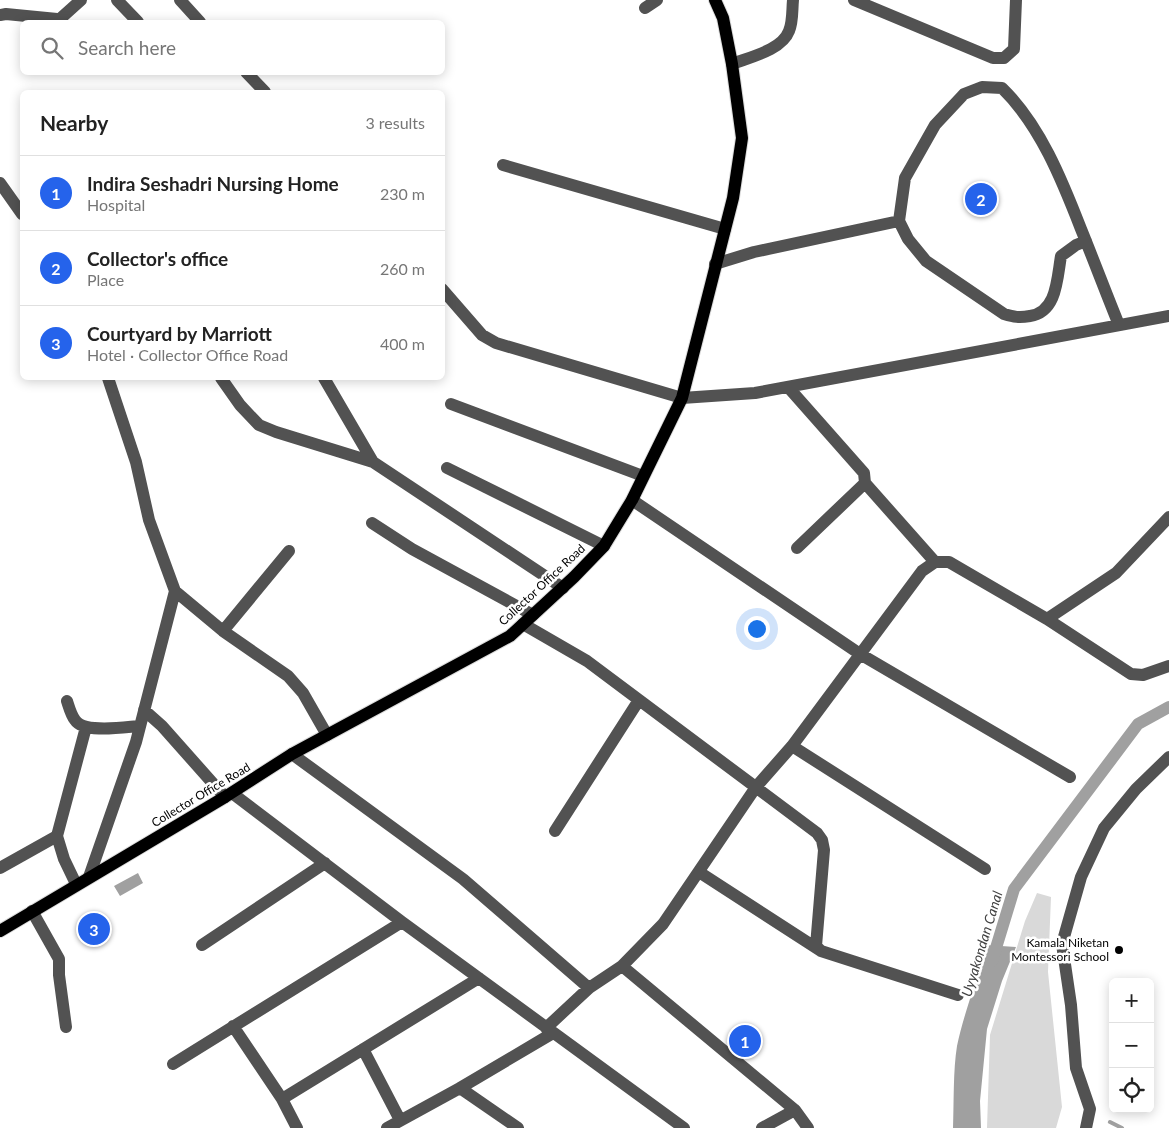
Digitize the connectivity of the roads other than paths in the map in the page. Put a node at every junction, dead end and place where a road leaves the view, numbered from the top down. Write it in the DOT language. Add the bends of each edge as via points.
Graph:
graph roads {
  1 [pos="81,0"];
  2 [pos="117,0"];
  3 [pos="180,0"];
  4 [pos="657,0"];
  5 [pos="715,0"];
  6 [pos="793,0"];
  7 [pos="854,0"];
  8 [pos="1016,0"];
  9 [pos="645,8"];
  10 [pos="0,15"];
  11 [pos="136,20"];
  12 [pos="198,20"];
  13 [pos="732,64"];
  14 [pos="249,75"];
  15 [pos="263,90"];
  16 [pos="503,165"];
  17 [pos="0,182"];
  18 [pos="20,211"];
  19 [pos="899,221"];
  20 [pos="726,229"];
  21 [pos="1086,241"];
  22 [pos="715,264"];
  23 [pos="445,294"];
  24 [pos="1169,316"];
  25 [pos="1119,325"];
  26 [pos="109,380"];
  27 [pos="222,380"];
  28 [pos="325,380"];
  29 [pos="788,387"];
  30 [pos="682,398"];
  31 [pos="451,404"];
  32 [pos="373,462"];
  33 [pos="447,468"];
  34 [pos="643,476"];
  35 [pos="865,484"];
  36 [pos="632,500"];
  37 [pos="1169,517"];
  38 [pos="372,523"];
  39 [pos="604,546"];
  40 [pos="797,548"];
  41 [pos="289,551"];
  42 [pos="935,562"];
  43 [pos="563,588"];
  44 [pos="176,591"];
  45 [pos="533,615"];
  46 [pos="1047,619"];
  47 [pos="523,624"];
  48 [pos="223,631"];
  49 [pos="860,654"];
  50 [pos="1169,666"];
  51 [pos="639,700"];
  52 [pos="67,701"];
  53 [pos="144,710"];
  54 [pos="140,726"];
  55 [pos="86,728"];
  56 [pos="327,735"];
  57 [pos="792,746"];
  58 [pos="292,754"];
  59 [pos="1169,757"];
  60 [pos="1070,777"];
  61 [pos="756,787"];
  62 [pos="229,795"];
  63 [pos="555,831"];
  64 [pos="57,836"];
  65 [pos="325,863"];
  66 [pos="0,868"];
  67 [pos="985,869"];
  68 [pos="699,872"];
  69 [pos="89,877"];
  70 [pos="76,884"];
  71 [pos="32,912"];
  72 [pos="402,922"];
  73 [pos="0,931"];
  74 [pos="202,945"];
  75 [pos="821,951"];
  76 [pos="622,966"];
  77 [pos="479,978"];
  78 [pos="589,988"];
  79 [pos="958,995"];
  80 [pos="234,1026"];
  81 [pos="66,1027"];
  82 [pos="549,1030"];
  83 [pos="363,1049"];
  84 [pos="173,1064"];
  85 [pos="460,1088"];
  86 [pos="282,1099"];
  87 [pos="795,1110"];
  88 [pos="400,1120"];
  89 [pos="297,1128"];
  90 [pos="387,1128"];
  91 [pos="518,1128"];
  92 [pos="684,1128"];
  93 [pos="762,1128"];
  94 [pos="808,1128"];
  95 [pos="1086,1128"];
  1 -- 10 [label="street" via="57,19"];
  2 -- 11 [label="street"];
  3 -- 12 [label="street"];
  4 -- 9 [label="street"];
  5 -- 13 [label="main road, Collector Office Road" via="723,18"];
  6 -- 13 [label="street" via="790,30 783,42"];
  7 -- 8 [label="street" via="993,58 1004,58 1014,49"];
  13 -- 20 [label="main road, Collector Office Road" via="742,138 734,198"];
  14 -- 15 [label="street"];
  16 -- 20 [label="street"];
  17 -- 18 [label="street"];
  19 -- 21 [label="street" via="908,239 926,261 1004,314 1016,318 1040,315 1049,306 1061,256"];
  19 -- 21 [label="street" via="905,178 935,125 964,94 982,87 1002,88 1041,140 1066,189"];
  19 -- 22 [label="street" via="754,252"];
  20 -- 22 [label="main road, Collector Office Road"];
  21 -- 25 [label="street"];
  22 -- 30 [label="main road, Collector Office Road"];
  23 -- 30 [label="street" via="478,332 496,343"];
  24 -- 25 [label="street"];
  25 -- 29 [label="street"];
  26 -- 44 [label="street" via="136,462 149,520"];
  27 -- 32 [label="street" via="266,429"];
  28 -- 32 [label="street"];
  29 -- 30 [label="street"];
  29 -- 35 [label="street" via="864,473"];
  30 -- 34 [label="main road, Collector Office Road"];
  31 -- 34 [label="street"];
  32 -- 43 [label="street"];
  33 -- 39 [label="street"];
  34 -- 36 [label="main road, Collector Office Road"];
  35 -- 40 [label="street"];
  35 -- 42 [label="street"];
  36 -- 39 [label="main road, Collector Office Road"];
  36 -- 49 [label="street"];
  37 -- 46 [label="street" via="1116,573"];
  38 -- 45 [label="street" via="412,549"];
  39 -- 43 [label="main road, Collector Office Road"];
  41 -- 48 [label="street"];
  42 -- 46 [label="street" via="949,562"];
  42 -- 49 [label="street" via="922,571"];
  43 -- 45 [label="main road, Collector Office Road"];
  44 -- 48 [label="street"];
  44 -- 53 [label="street"];
  45 -- 47 [label="main road, Collector Office Road"];
  46 -- 50 [label="street" via="1131,674"];
  47 -- 51 [label="street" via="587,662"];
  47 -- 56 [label="main road, Collector Office Road" via="510,636"];
  48 -- 56 [label="street" via="288,676"];
  49 -- 57 [label="street"];
  49 -- 60 [label="street"];
  51 -- 61 [label="street"];
  51 -- 63 [label="street"];
  52 -- 55 [label="street" via="76,721"];
  53 -- 54 [label="street"];
  53 -- 62 [label="street"];
  54 -- 55 [label="street"];
  54 -- 69 [label="street"];
  55 -- 64 [label="street"];
  56 -- 58 [label="main road, Collector Office Road"];
  57 -- 61 [label="street"];
  57 -- 67 [label="street"];
  58 -- 62 [label="main road, Collector Office Road"];
  58 -- 78 [label="street" via="463,879"];
  59 -- 95 [label="street" via="1136,789 1104,828 1081,877 1062,944 1076,1068 1090,1109"];
  61 -- 68 [label="street"];
  61 -- 75 [label="street" via="822,840 824,850 816,946"];
  62 -- 65 [label="street"];
  62 -- 69 [label="main road, Collector Office Road"];
  64 -- 66 [label="street"];
  64 -- 70 [label="street"];
  65 -- 72 [label="street"];
  65 -- 74 [label="street"];
  68 -- 75 [label="street"];
  68 -- 76 [label="street" via="663,924"];
  69 -- 70 [label="main road, Collector Office Road"];
  70 -- 71 [label="main road, Collector Office Road"];
  71 -- 73 [label="main road, Collector Office Road"];
  71 -- 81 [label="street" via="59,959"];
  72 -- 77 [label="street"];
  72 -- 80 [label="street"];
  75 -- 79 [label="street"];
  76 -- 78 [label="street"];
  76 -- 87 [label="street"];
  77 -- 82 [label="street"];
  77 -- 83 [label="street"];
  78 -- 82 [label="street"];
  80 -- 84 [label="street"];
  80 -- 86 [label="street"];
  82 -- 85 [label="street"];
  82 -- 92 [label="street"];
  83 -- 86 [label="street"];
  83 -- 88 [label="street"];
  85 -- 88 [label="street"];
  85 -- 91 [label="street"];
  86 -- 89 [label="street"];
  87 -- 93 [label="street"];
  87 -- 94 [label="street"];
  88 -- 90 [label="street"];
}
